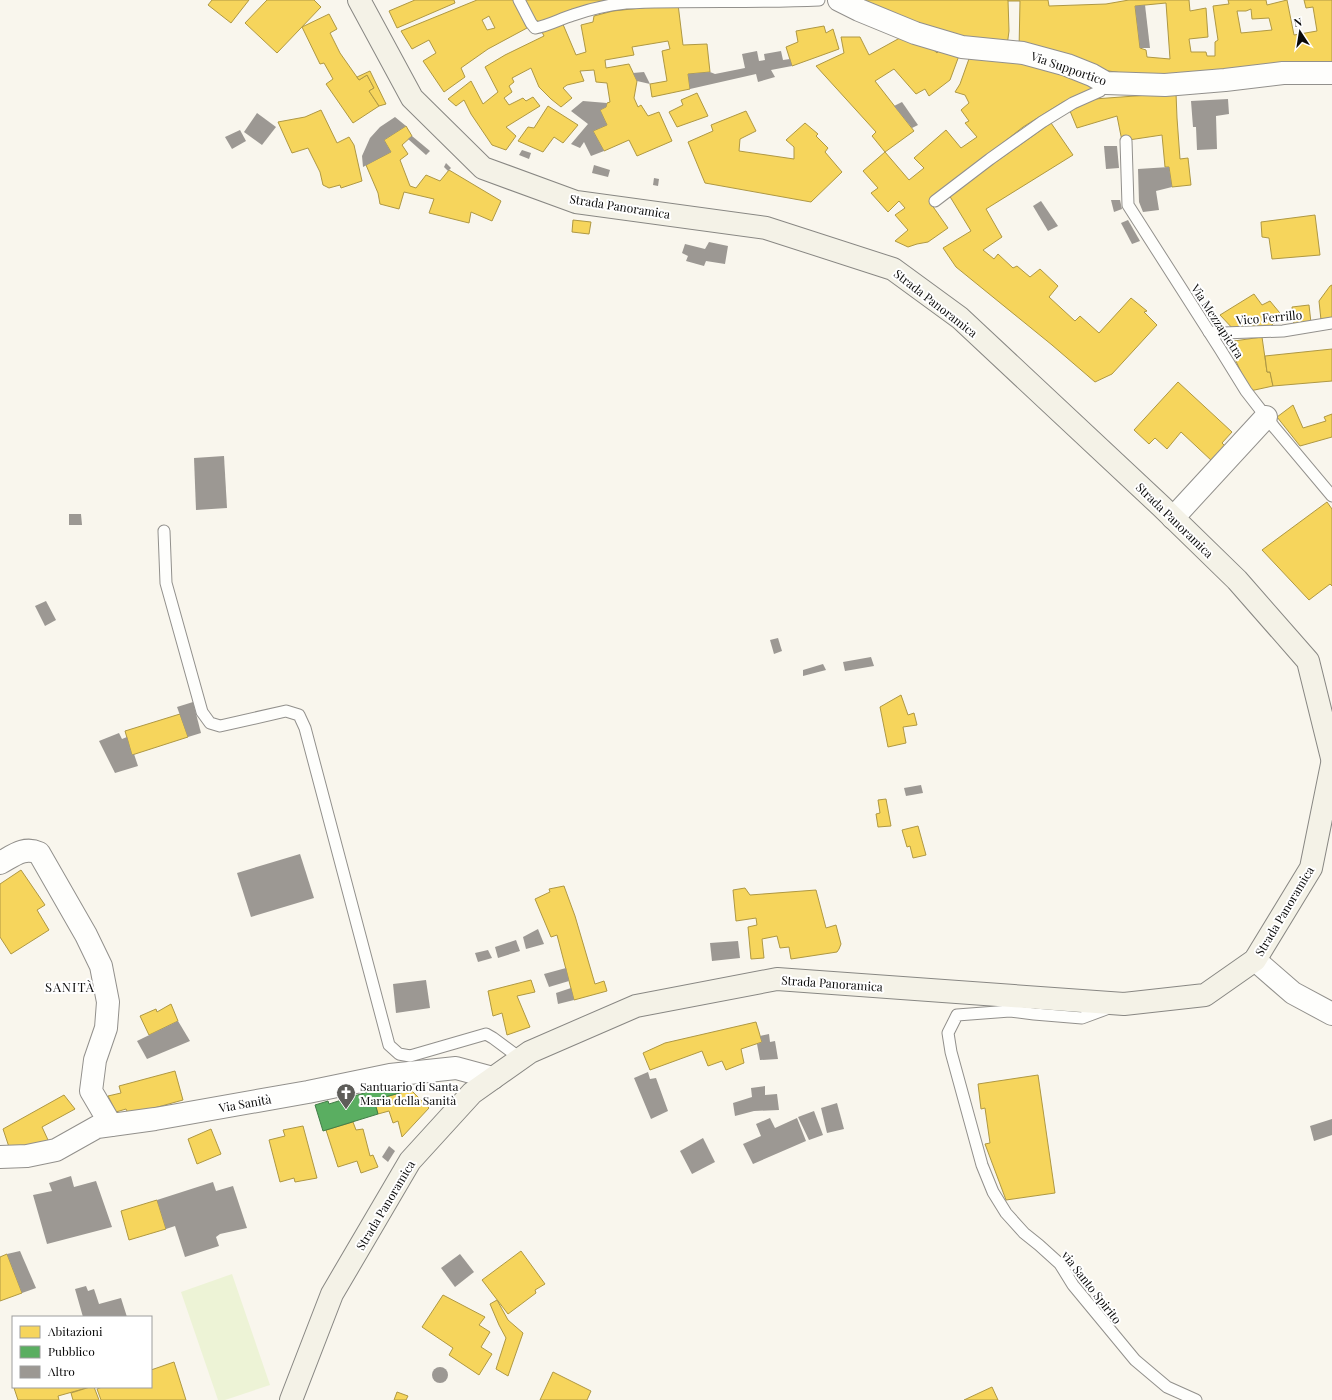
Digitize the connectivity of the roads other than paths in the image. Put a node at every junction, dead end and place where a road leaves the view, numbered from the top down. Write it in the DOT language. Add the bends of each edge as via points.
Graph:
graph roads {
  1 [pos="359,0"];
  2 [pos="520,0"];
  3 [pos="819,0"];
  4 [pos="839,0"];
  5 [pos="1332,73"];
  6 [pos="1106,83"];
  7 [pos="1126,142"];
  8 [pos="935,201"];
  9 [pos="1332,323"];
  10 [pos="1209,332"];
  11 [pos="1266,417"];
  12 [pos="1332,496"];
  13 [pos="1173,518"];
  14 [pos="164,531"];
  15 [pos="1332,758"];
  16 [pos="1332,764"];
  17 [pos="0,863"];
  18 [pos="1255,960"];
  19 [pos="1120,1003"];
  20 [pos="1332,1014"];
  21 [pos="520,1058"];
  22 [pos="493,1078"];
  23 [pos="112,1125"];
  24 [pos="0,1157"];
  25 [pos="290,1400"];
  26 [pos="1196,1400"];
  1 -- 13 [label="main road, Strada Panoramica" via="412,98 483,168 576,202 766,228 893,269 960,318"];
  2 -- 3 [label="lane" via="535,28 603,7 626,3 680,0"];
  4 -- 6 [label="street, Via Supportico" via="915,32 962,48 1023,53 1092,74"];
  5 -- 6 [label="street, Via Supportico" via="1283,73 1165,85"];
  6 -- 8 [label="lane" via="1100,91 1042,122"];
  7 -- 10 [label="lane, Via Mezzapietra" via="1128,205"];
  9 -- 10 [label="lane, Vico Ferrillo" via="1283,331"];
  10 -- 11 [label="lane, Via Mezzapietra" via="1246,391"];
  11 -- 12 [label="lane, Via Mezzapietra"];
  11 -- 13 [label="street"];
  13 -- 15 [label="main road, Strada Panoramica" via="1237,580 1308,661"];
  14 -- 21 [label="lane" via="166,583 202,712 210,723 220,726 286,711 299,715 306,728 389,1045 399,1054 410,1056 486,1034"];
  16 -- 18 [label="main road, Strada Panoramica" via="1311,868"];
  17 -- 23 [label="street" via="23,850 31,849 39,853 101,966 108,1002 106,1028 95,1060 91,1091"];
  18 -- 19 [label="main road, Strada Panoramica" via="1205,995"];
  18 -- 20 [label="street" via="1293,993"];
  19 -- 21 [label="main road, Strada Panoramica" via="777,979 636,1006"];
  19 -- 26 [label="lane, via Santo Spirito" via="1082,1018 1010,1011 957,1015 948,1033 951,1052 982,1165 993,1192 1006,1213 1024,1233 1060,1264 1073,1285 1135,1360 1167,1387"];
  21 -- 22 [label="main road, Strada Panoramica"];
  22 -- 23 [label="street, Via Sanità" via="456,1068 390,1075"];
  22 -- 25 [label="main road, Strada Panoramica" via="472,1093 410,1161 332,1294"];
  23 -- 24 [label="street, Via Sanità" via="97,1127 56,1150 27,1156"];
}
